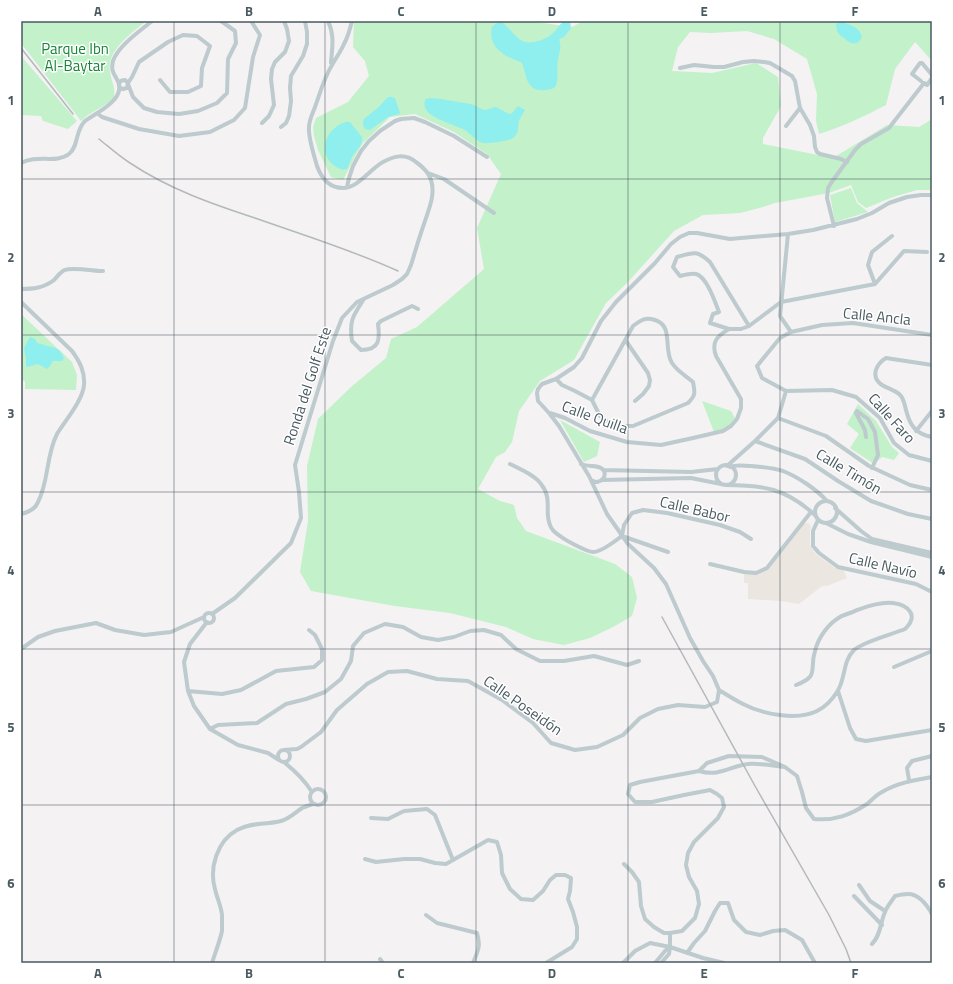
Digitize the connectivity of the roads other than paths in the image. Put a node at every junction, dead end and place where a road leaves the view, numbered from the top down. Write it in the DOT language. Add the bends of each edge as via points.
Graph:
graph roads {
  1 [pos="152,21"];
  2 [pos="221,21"];
  3 [pos="251,21"];
  4 [pos="284,21"];
  5 [pos="304,21"];
  6 [pos="328,21"];
  7 [pos="352,21"];
  8 [pos="331,65"];
  9 [pos="680,68"];
  10 [pos="932,77"];
  11 [pos="160,80"];
  12 [pos="921,81"];
  13 [pos="128,84"];
  14 [pos="119,85"];
  15 [pos="800,108"];
  16 [pos="97,113"];
  17 [pos="262,123"];
  18 [pos="786,126"];
  19 [pos="281,127"];
  20 [pos="487,158"];
  21 [pos="847,162"];
  22 [pos="21,163"];
  23 [pos="428,173"];
  24 [pos="347,187"];
  25 [pos="932,195"];
  26 [pos="494,213"];
  27 [pos="834,226"];
  28 [pos="788,234"];
  29 [pos="892,236"];
  30 [pos="927,252"];
  31 [pos="103,271"];
  32 [pos="875,284"];
  33 [pos="21,289"];
  34 [pos="364,298"];
  35 [pos="21,302"];
  36 [pos="781,302"];
  37 [pos="418,309"];
  38 [pos="749,326"];
  39 [pos="729,328"];
  40 [pos="791,332"];
  41 [pos="932,335"];
  42 [pos="626,341"];
  43 [pos="932,365"];
  44 [pos="556,379"];
  45 [pos="786,391"];
  46 [pos="592,400"];
  47 [pos="635,401"];
  48 [pos="932,411"];
  49 [pos="549,413"];
  50 [pos="778,418"];
  51 [pos="916,431"];
  52 [pos="866,437"];
  53 [pos="932,437"];
  54 [pos="755,441"];
  55 [pos="932,461"];
  56 [pos="581,463"];
  57 [pos="510,464"];
  58 [pos="729,466"];
  59 [pos="595,467"];
  60 [pos="872,468"];
  61 [pos="603,470"];
  62 [pos="718,470"];
  63 [pos="589,477"];
  64 [pos="600,481"];
  65 [pos="723,484"];
  66 [pos="932,490"];
  67 [pos="596,492"];
  68 [pos="827,502"];
  69 [pos="835,508"];
  70 [pos="811,512"];
  71 [pos="21,514"];
  72 [pos="817,518"];
  73 [pos="932,520"];
  74 [pos="826,523"];
  75 [pos="622,536"];
  76 [pos="751,539"];
  77 [pos="668,552"];
  78 [pos="932,553"];
  79 [pos="932,557"];
  80 [pos="710,564"];
  81 [pos="932,592"];
  82 [pos="212,614"];
  83 [pos="204,617"];
  84 [pos="206,622"];
  85 [pos="309,630"];
  86 [pos="21,650"];
  87 [pos="932,651"];
  88 [pos="638,661"];
  89 [pos="894,667"];
  90 [pos="796,686"];
  91 [pos="719,690"];
  92 [pos="188,691"];
  93 [pos="838,691"];
  94 [pos="210,729"];
  95 [pos="932,730"];
  96 [pos="296,749"];
  97 [pos="283,750"];
  98 [pos="268,753"];
  99 [pos="932,756"];
  100 [pos="290,759"];
  101 [pos="279,760"];
  102 [pos="285,763"];
  103 [pos="291,767"];
  104 [pos="786,767"];
  105 [pos="699,771"];
  106 [pos="932,777"];
  107 [pos="909,780"];
  108 [pos="313,790"];
  109 [pos="310,798"];
  110 [pos="314,804"];
  111 [pos="304,807"];
  112 [pos="371,818"];
  113 [pos="365,859"];
  114 [pos="453,860"];
  115 [pos="624,864"];
  116 [pos="858,885"];
  117 [pos="854,896"];
  118 [pos="885,911"];
  119 [pos="932,914"];
  120 [pos="426,915"];
  121 [pos="882,925"];
  122 [pos="670,933"];
  123 [pos="872,944"];
  124 [pos="670,947"];
  125 [pos="687,953"];
  126 [pos="212,963"];
  127 [pos="473,963"];
  128 [pos="546,963"];
  129 [pos="623,963"];
  130 [pos="655,963"];
  131 [pos="661,963"];
  132 [pos="724,963"];
  133 [pos="815,963"];
  1 -- 14 [label="street" via="126,43 114,59 112,68"];
  2 -- 13 [label="street" via="235,31 236,42 228,60 228,93 217,103 198,111 179,114 158,112 144,108 133,97"];
  3 -- 16 [label="street" via="260,35 253,57 245,108 234,120 210,132 179,136 138,129"];
  4 -- 17 [label="street" via="289,41 285,52 272,69 274,105"];
  5 -- 19 [label="street" via="307,44 291,76 289,116"];
  6 -- 8 [label="street" via="333,40"];
  7 -- 8 [label="street" via="344,45"];
  8 -- 24 [label="street" via="320,90 309,135 316,162 325,181 338,188"];
  9 -- 15 [label="street" via="724,67 754,61 770,63 792,76"];
  10 -- 12 [label="street" via="920,63 912,74"];
  10 -- 21 [label="street" via="927,85 924,83 890,128 862,144"];
  11 -- 13 [label="street" via="170,92 188,92 201,86 202,68 210,46 197,36 178,37 139,62"];
  13 -- 14 [label="street" via="122,80"];
  14 -- 16 [label="street" via="115,101"];
  15 -- 18 [label="street"];
  15 -- 21 [label="street" via="810,125 817,152"];
  16 -- 22 [label="street" via="81,124 75,146 70,153 61,158 39,158"];
  20 -- 24 [label="street" via="454,136 425,122 414,118 402,119 395,121 369,141 353,166"];
  21 -- 27 [label="street" via="831,183 827,193"];
  23 -- 24 [label="street" via="411,158 398,156 382,162 361,180"];
  23 -- 26 [label="street" via="444,179"];
  23 -- 34 [label="street, Ronda del Golf Este" via="432,199 407,274 402,280"];
  25 -- 27 [label="street" via="907,197 890,203 872,214"];
  27 -- 28 [label="street"];
  28 -- 36 [label="street"];
  28 -- 44 [label="street" via="730,239 689,233 680,237 600,321 582,358"];
  29 -- 32 [label="street" via="872,252 868,265"];
  30 -- 32 [label="street" via="904,251"];
  31 -- 33 [label="street" via="66,269 43,287"];
  32 -- 36 [label="street"];
  34 -- 37 [label="street" via="350,325 352,341 361,350 377,345 380,338 378,324 381,321 412,306"];
  34 -- 82 [label="street, Ronda del Golf Este" via="356,302 342,318 295,465 301,518 291,542 235,598"];
  35 -- 71 [label="street" via="77,357 84,372 84,387 79,400 56,435 41,495 35,507"];
  36 -- 38 [label="street"];
  36 -- 40 [label="street" via="780,316"];
  38 -- 39 [label="street" via="741,329"];
  38 -- 39 [label="street" via="710,262 702,255 692,253 678,257 673,267 680,276 696,274 702,278 712,294 719,312 713,314 710,322"];
  39 -- 49 [label="street, Calle Quilla" via="721,333 714,349 741,399 741,408 737,419 723,431 661,445 627,442 590,431"];
  40 -- 41 [label="street, Calle Ancla" via="822,325 853,323"];
  40 -- 45 [label="street, Calle Ancla" via="780,338 757,366 762,378"];
  42 -- 46 [label="street"];
  42 -- 46 [label="street" via="640,320 648,318 664,325 668,353 672,363 693,382 693,399 633,426 615,426 600,416"];
  42 -- 47 [label="street" via="650,380 649,386"];
  43 -- 51 [label="street" via="886,358 880,362 875,374 882,385 901,396"];
  44 -- 46 [label="street" via="562,386"];
  44 -- 49 [label="street" via="542,384 536,393 538,401"];
  45 -- 50 [label="street"];
  45 -- 55 [label="street, Calle Faro" via="832,390 856,397 880,418 894,443 909,455"];
  48 -- 51 [label="street"];
  49 -- 56 [label="street"];
  50 -- 54 [label="street"];
  50 -- 60 [label="street" via="826,436"];
  51 -- 53 [label="street"];
  52 -- 60 [label="street" via="857,411 868,419 875,432 878,455"];
  54 -- 58 [label="street"];
  54 -- 73 [label="street, Calle Timón" via="805,458 871,501"];
  56 -- 59 [label="street"];
  56 -- 63 [label="street"];
  57 -- 75 [label="street" via="541,483 548,499 550,526 560,536 584,550 593,552 607,547"];
  58 -- 62 [label="street" via="722,466"];
  58 -- 65 [label="street" via="735,478 731,483"];
  58 -- 68 [label="street" via="761,467 784,472 805,482"];
  59 -- 61 [label="street"];
  59 -- 63 [label="street" via="590,469"];
  60 -- 66 [label="street" via="910,485"];
  61 -- 62 [label="street"];
  61 -- 64 [label="street" via="604,476"];
  62 -- 65 [label="street" via="716,478"];
  63 -- 64 [label="street" via="593,482"];
  63 -- 67 [label="street"];
  64 -- 65 [label="street" via="691,478"];
  64 -- 67 [label="street"];
  65 -- 70 [label="street" via="758,486 779,491"];
  67 -- 75 [label="street"];
  68 -- 69 [label="street"];
  68 -- 72 [label="street" via="817,506"];
  69 -- 74 [label="street" via="835,518"];
  69 -- 78 [label="street" via="872,539"];
  70 -- 72 [label="street"];
  70 -- 80 [label="street" via="767,568 756,573"];
  72 -- 74 [label="street" via="820,522"];
  72 -- 81 [label="street, Calle Navío" via="813,530 813,546 818,553 838,567 916,584"];
  74 -- 79 [label="street" via="871,542"];
  75 -- 76 [label="street, Calle Babor" via="624,525 632,513 643,510 720,525"];
  75 -- 77 [label="street"];
  75 -- 91 [label="street" via="666,584 690,638"];
  82 -- 83 [label="street" via="208,613"];
  82 -- 84 [label="street" via="213,620"];
  83 -- 84 [label="street"];
  83 -- 86 [label="street" via="171,632 144,635 115,630 96,623 38,637"];
  84 -- 92 [label="street, Calle Poseidón" via="190,644 184,662"];
  85 -- 92 [label="street" via="322,649 322,660 314,667 276,671 241,690 222,694"];
  87 -- 89 [label="street"];
  88 -- 94 [label="street" via="627,665 594,656 564,661 540,660 516,649 501,635 484,630 438,640 421,637 403,627 385,624 364,633 353,646 351,661 341,679 324,692 286,704 257,723 218,725"];
  90 -- 93 [label="street" via="807,681 812,674 814,652 819,640 828,626 840,617 883,603 907,608 912,616 910,625 855,650 846,663"];
  91 -- 93 [label="street" via="743,705 765,713 784,716 804,715 817,711"];
  91 -- 96 [label="street, Calle Poseidón" via="716,702 705,707 678,705 658,709 640,718 623,735 598,746 575,750 551,743 533,723 502,700 468,681 437,679 407,671 388,672 367,684 336,710 320,732"];
  92 -- 94 [label="street, Calle Poseidón" via="194,706"];
  93 -- 95 [label="street" via="856,739 866,742"];
  94 -- 98 [label="street, Calle Poseidón" via="238,745"];
  96 -- 97 [label="street, Calle Poseidón"];
  96 -- 100 [label="street, Calle Poseidón"];
  97 -- 98 [label="street, Calle Poseidón"];
  97 -- 100 [label="street" via="289,752"];
  97 -- 101 [label="street" via="279,754"];
  98 -- 101 [label="street, Calle Poseidón"];
  99 -- 107 [label="street" via="912,761 907,768"];
  100 -- 102 [label="street"];
  100 -- 103 [label="street"];
  101 -- 102 [label="street"];
  102 -- 103 [label="street"];
  103 -- 108 [label="street"];
  104 -- 105 [label="street" via="747,764 720,772"];
  104 -- 105 [label="street" via="762,757 729,756 707,763"];
  104 -- 107 [label="street" via="797,776 806,808 814,819 842,817 867,804 881,792"];
  105 -- 122 [label="street" via="630,785 628,794 635,802 652,802 710,790 722,798 724,807 718,818 694,842 688,854 686,865 697,891 699,904 695,918 682,930"];
  106 -- 107 [label="street"];
  108 -- 109 [label="street"];
  108 -- 110 [label="street" via="320,789 326,796 320,805"];
  109 -- 110 [label="street"];
  109 -- 111 [label="street"];
  110 -- 111 [label="street"];
  111 -- 126 [label="street" via="283,821 253,824 237,830 217,852 213,863 213,875 222,915 222,931"];
  112 -- 114 [label="street" via="388,819 404,811 426,809 435,815"];
  113 -- 114 [label="street" via="376,862 420,859 446,864"];
  114 -- 128 [label="street" via="488,840 497,842 502,873 510,889 521,899 533,900 556,875 571,878 568,899 577,927 577,939 572,947"];
  115 -- 122 [label="street" via="639,882 645,919 664,933"];
  116 -- 118 [label="street" via="870,900"];
  117 -- 121 [label="street"];
  118 -- 119 [label="street" via="895,896 909,894 917,896"];
  118 -- 121 [label="street"];
  120 -- 127 [label="street" via="437,923 477,933 480,942"];
  121 -- 123 [label="street"];
  122 -- 124 [label="street"];
  124 -- 125 [label="street"];
  124 -- 129 [label="street" via="650,943"];
  124 -- 130 [label="street"];
  124 -- 131 [label="street" via="669,954"];
  125 -- 132 [label="street"];
  125 -- 133 [label="street" via="705,931 720,903 728,903 734,920 746,932 760,935 785,930 802,940"];
}
